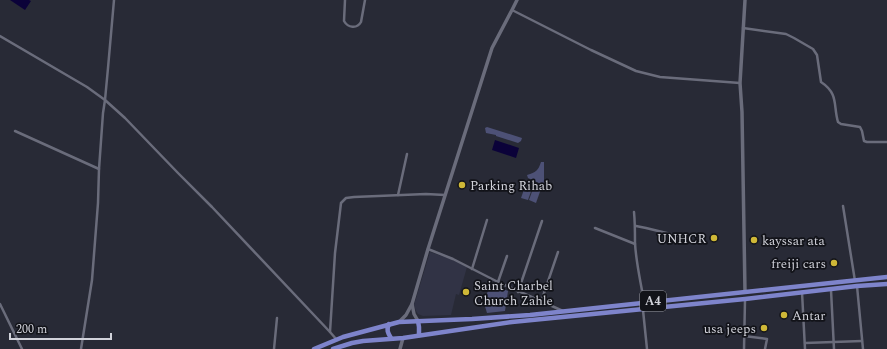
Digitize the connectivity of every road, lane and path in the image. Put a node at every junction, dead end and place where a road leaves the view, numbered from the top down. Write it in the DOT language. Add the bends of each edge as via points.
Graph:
graph roads {
  1 [pos="114,0"];
  2 [pos="346,0"];
  3 [pos="364,0"];
  4 [pos="517,0"];
  5 [pos="745,0"];
  6 [pos="512,10"];
  7 [pos="743,28"];
  8 [pos="0,36"];
  9 [pos="740,83"];
  10 [pos="105,100"];
  11 [pos="14,131"];
  12 [pos="887,142"];
  13 [pos="407,154"];
  14 [pos="99,168"];
  15 [pos="398,195"];
  16 [pos="445,195"];
  17 [pos="843,206"];
  18 [pos="634,212"];
  19 [pos="487,220"];
  20 [pos="542,220"];
  21 [pos="636,226"];
  22 [pos="595,228"];
  23 [pos="687,238"];
  24 [pos="635,244"];
  25 [pos="428,249"];
  26 [pos="558,252"];
  27 [pos="507,256"];
  28 [pos="472,269"];
  29 [pos="887,277"];
  30 [pos="498,282"];
  31 [pos="856,284"];
  32 [pos="887,284"];
  33 [pos="830,290"];
  34 [pos="518,292"];
  35 [pos="745,292"];
  36 [pos="802,292"];
  37 [pos="744,299"];
  38 [pos="541,302"];
  39 [pos="644,302"];
  40 [pos="0,304"];
  41 [pos="412,304"];
  42 [pos="643,309"];
  43 [pos="563,311"];
  44 [pos="277,318"];
  45 [pos="418,321"];
  46 [pos="399,322"];
  47 [pos="389,324"];
  48 [pos="330,332"];
  49 [pos="419,335"];
  50 [pos="744,336"];
  51 [pos="391,338"];
  52 [pos="403,338"];
  53 [pos="337,340"];
  54 [pos="862,341"];
  55 [pos="833,342"];
  56 [pos="352,343"];
  57 [pos="805,343"];
  58 [pos="22,349"];
  59 [pos="81,349"];
  60 [pos="274,349"];
  61 [pos="314,349"];
  62 [pos="333,349"];
  63 [pos="351,349"];
  64 [pos="400,349"];
  65 [pos="647,349"];
  66 [pos="744,349"];
  67 [pos="765,349"];
  68 [pos="805,349"];
  69 [pos="834,349"];
  70 [pos="863,349"];
  1 -- 10 [label="street"];
  2 -- 3 [label="street" via="344,21 355,27 361,22"];
  4 -- 6 [label="street"];
  5 -- 7 [label="street"];
  6 -- 9 [label="street" via="636,71 660,77"];
  6 -- 16 [label="street" via="492,48"];
  7 -- 9 [label="street"];
  7 -- 12 [label="street" via="786,34 813,50 817,55 821,82 833,94 838,122 860,127 864,141"];
  8 -- 10 [label="street"];
  9 -- 35 [label="street"];
  10 -- 14 [label="street"];
  10 -- 48 [label="street" via="212,207"];
  11 -- 14 [label="street"];
  13 -- 15 [label="street"];
  14 -- 59 [label="street" via="92,273"];
  15 -- 16 [label="street"];
  15 -- 48 [label="street" via="346,198 342,203 335,253"];
  16 -- 25 [label="street"];
  17 -- 31 [label="street"];
  18 -- 21 [label="street"];
  19 -- 28 [label="street"];
  20 -- 34 [label="street"];
  21 -- 23 [label="street"];
  21 -- 24 [label="street"];
  22 -- 24 [label="street"];
  24 -- 39 [label="street"];
  25 -- 28 [label="street"];
  25 -- 41 [label="street"];
  26 -- 38 [label="street"];
  27 -- 30 [label="street"];
  28 -- 30 [label="street"];
  29 -- 31 [label="highway, A4"];
  30 -- 34 [label="street"];
  31 -- 32 [label="highway, A4"];
  31 -- 33 [label="highway, A4"];
  31 -- 35 [label="highway, A4"];
  31 -- 54 [label="street"];
  33 -- 36 [label="highway, A4"];
  33 -- 55 [label="street"];
  34 -- 38 [label="street"];
  35 -- 39 [label="highway, A4"];
  36 -- 37 [label="highway, A4"];
  36 -- 57 [label="street"];
  37 -- 42 [label="highway, A4"];
  37 -- 50 [label="street"];
  38 -- 43 [label="street"];
  39 -- 43 [label="highway, A4"];
  40 -- 58 [label="street"];
  41 -- 45 [label="street"];
  41 -- 46 [label="street"];
  42 -- 49 [label="highway, A4" via="512,322"];
  42 -- 65 [label="street"];
  43 -- 45 [label="highway, A4"];
  44 -- 60 [label="street"];
  45 -- 46 [label="highway, A4"];
  45 -- 49 [label="highway"];
  46 -- 47 [label="highway, A4"];
  47 -- 51 [label="highway" via="387,330"];
  47 -- 53 [label="highway, A4"];
  48 -- 53 [label="street"];
  49 -- 52 [label="highway, A4"];
  50 -- 66 [label="street"];
  50 -- 67 [label="street" via="767,340"];
  51 -- 52 [label="highway, A4"];
  51 -- 56 [label="highway, A4"];
  52 -- 64 [label="street"];
  53 -- 61 [label="highway, A4"];
  54 -- 55 [label="street"];
  54 -- 70 [label="street"];
  55 -- 57 [label="street"];
  55 -- 69 [label="street"];
  56 -- 62 [label="highway, A4"];
  56 -- 63 [label="street"];
  57 -- 68 [label="street"];
}
